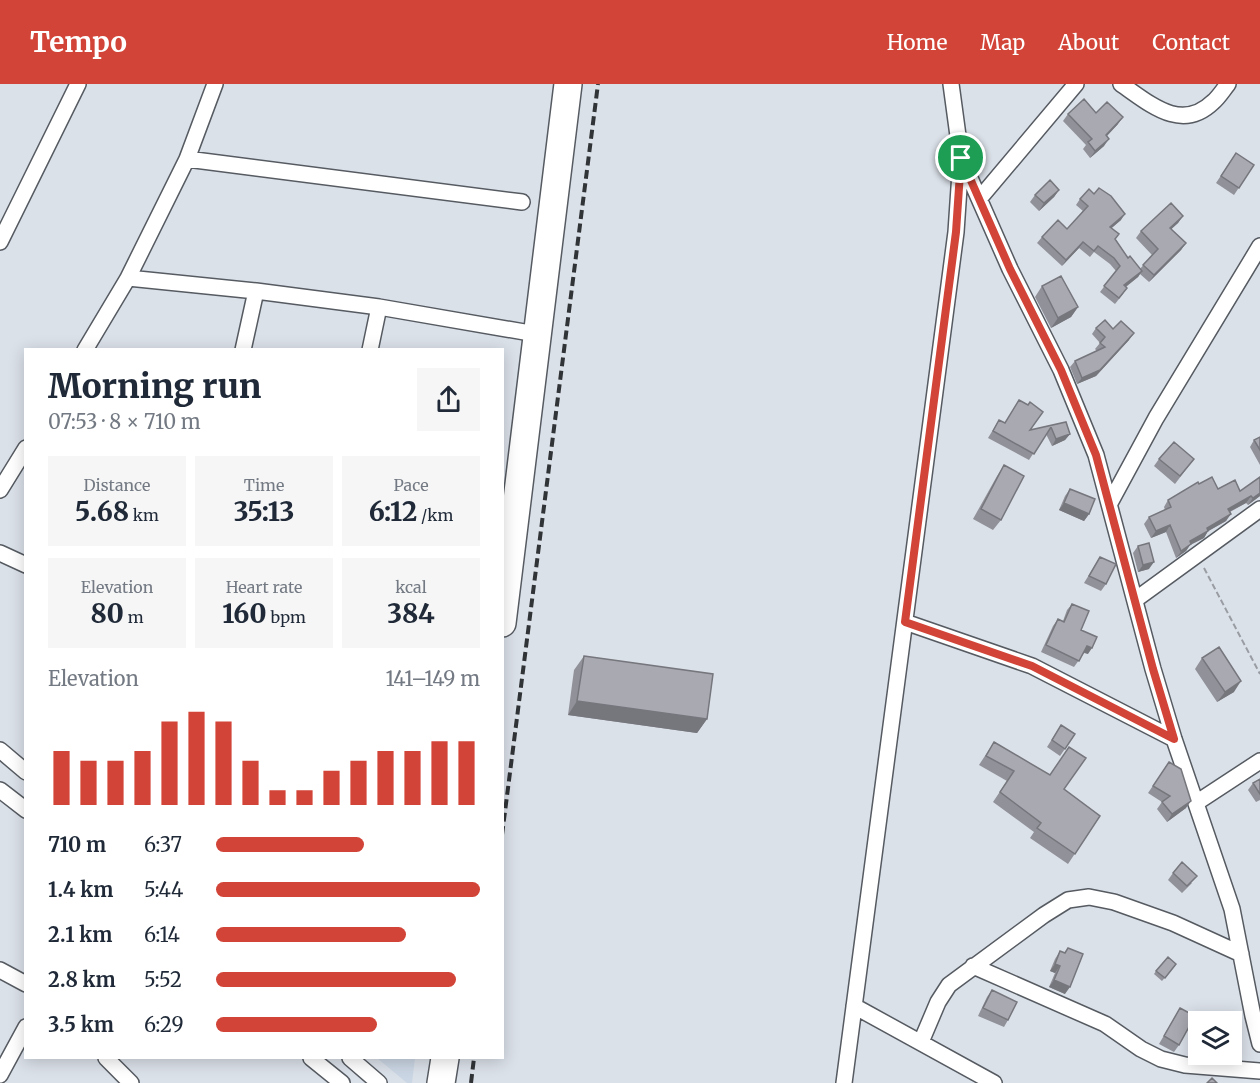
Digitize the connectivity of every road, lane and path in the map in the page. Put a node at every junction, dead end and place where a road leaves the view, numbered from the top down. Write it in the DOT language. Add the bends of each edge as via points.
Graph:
graph roads {
  1 [pos="78,84"];
  2 [pos="215,84"];
  3 [pos="568,84"];
  4 [pos="951,84"];
  5 [pos="1076,84"];
  6 [pos="1120,84"];
  7 [pos="1228,84"];
  8 [pos="961,158"];
  9 [pos="187,159"];
  10 [pos="980,198"];
  11 [pos="522,202"];
  12 [pos="0,242"];
  13 [pos="1260,246"];
  14 [pos="128,278"];
  15 [pos="256,291"];
  16 [pos="379,307"];
  17 [pos="537,334"];
  18 [pos="86,348"];
  19 [pos="243,348"];
  20 [pos="370,348"];
  21 [pos="24,451"];
  22 [pos="0,490"];
  23 [pos="1110,503"];
  24 [pos="1260,509"];
  25 [pos="0,552"];
  26 [pos="1197,556"];
  27 [pos="24,564"];
  28 [pos="1135,600"];
  29 [pos="504,606"];
  30 [pos="905,622"];
  31 [pos="1260,674"];
  32 [pos="1174,739"];
  33 [pos="0,750"];
  34 [pos="1260,761"];
  35 [pos="24,770"];
  36 [pos="0,790"];
  37 [pos="1196,803"];
  38 [pos="24,809"];
  39 [pos="1241,954"];
  40 [pos="973,966"];
  41 [pos="0,970"];
  42 [pos="24,983"];
  43 [pos="854,1006"];
  44 [pos="24,1032"];
  45 [pos="921,1042"];
  46 [pos="1260,1044"];
  47 [pos="107,1059"];
  48 [pos="312,1059"];
  49 [pos="351,1059"];
  50 [pos="445,1059"];
  51 [pos="1260,1071"];
  52 [pos="0,1075"];
  53 [pos="131,1083"];
  54 [pos="342,1083"];
  55 [pos="379,1083"];
  56 [pos="441,1083"];
  57 [pos="844,1083"];
  58 [pos="994,1083"];
  1 -- 12 [label="street"];
  2 -- 9 [label="street"];
  3 -- 17 [label="highway"];
  4 -- 8 [label="street"];
  5 -- 10 [label="street"];
  6 -- 7 [label="street" via="1156,108 1187,116 1212,103"];
  8 -- 10 [label="street"];
  8 -- 30 [label="street" via="956,232"];
  9 -- 11 [label="street"];
  9 -- 14 [label="street"];
  10 -- 23 [label="street" via="1010,269 1061,370 1096,455"];
  13 -- 23 [label="street" via="1156,418"];
  14 -- 15 [label="street"];
  14 -- 18 [label="street"];
  15 -- 16 [label="street"];
  15 -- 19 [label="street"];
  16 -- 17 [label="street"];
  16 -- 20 [label="street"];
  17 -- 29 [label="highway"];
  21 -- 22 [label="street"];
  23 -- 28 [label="street"];
  24 -- 26 [label="street"];
  25 -- 27 [label="street"];
  26 -- 28 [label="street"];
  26 -- 31 [label="path"];
  28 -- 32 [label="street"];
  30 -- 32 [label="street" via="1032,666"];
  30 -- 43 [label="street"];
  32 -- 37 [label="street"];
  33 -- 35 [label="street"];
  34 -- 37 [label="street"];
  36 -- 38 [label="street"];
  37 -- 39 [label="street" via="1232,909"];
  39 -- 40 [label="street" via="1173,923 1089,897 1068,900"];
  39 -- 46 [label="street"];
  40 -- 45 [label="street" via="949,985"];
  40 -- 51 [label="street" via="1105,1024 1161,1059 1185,1065"];
  41 -- 42 [label="street"];
  43 -- 45 [label="street"];
  43 -- 57 [label="street"];
  44 -- 52 [label="street"];
  45 -- 58 [label="street"];
  47 -- 53 [label="street"];
  48 -- 54 [label="street"];
  49 -- 55 [label="street"];
  50 -- 56 [label="highway"];
}
